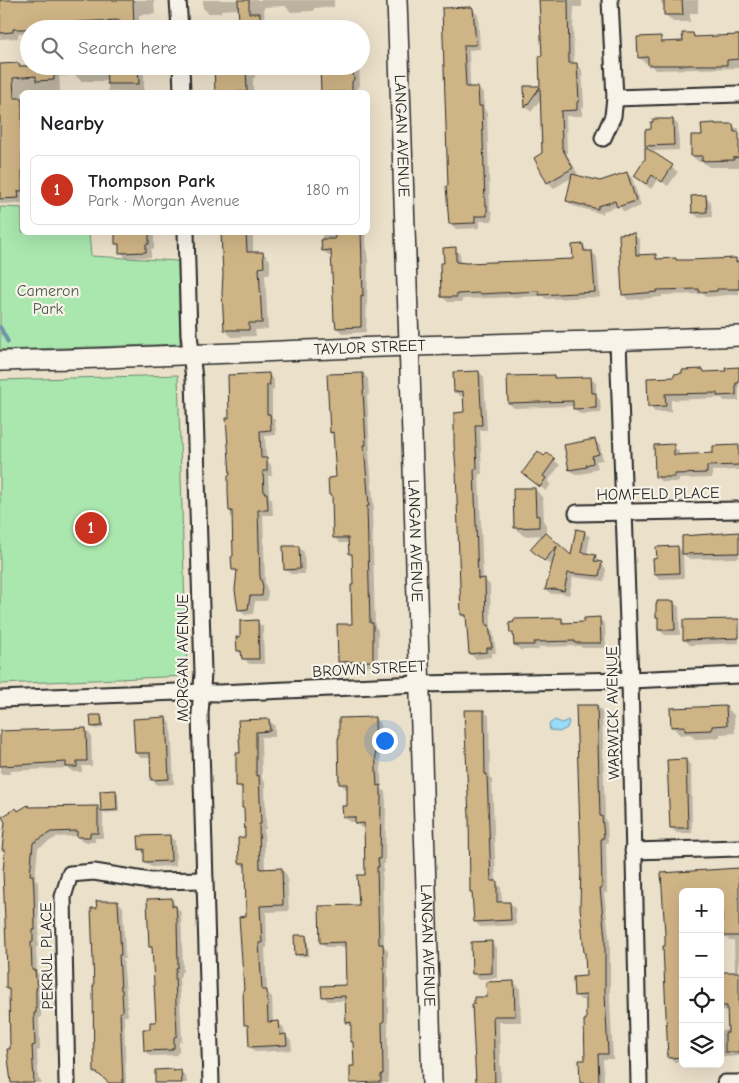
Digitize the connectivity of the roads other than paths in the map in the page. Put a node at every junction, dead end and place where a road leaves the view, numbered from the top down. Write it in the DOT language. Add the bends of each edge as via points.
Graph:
graph roads {
  1 [pos="178,0"];
  2 [pos="397,0"];
  3 [pos="610,0"];
  4 [pos="179,20"];
  5 [pos="181,75"];
  6 [pos="182,90"];
  7 [pos="739,94"];
  8 [pos="615,98"];
  9 [pos="603,138"];
  10 [pos="186,235"];
  11 [pos="739,336"];
  12 [pos="618,342"];
  13 [pos="410,346"];
  14 [pos="191,354"];
  15 [pos="0,361"];
  16 [pos="739,510"];
  17 [pos="624,512"];
  18 [pos="578,513"];
  19 [pos="739,675"];
  20 [pos="630,680"];
  21 [pos="419,684"];
  22 [pos="202,692"];
  23 [pos="0,699"];
  24 [pos="739,848"];
  25 [pos="633,851"];
  26 [pos="205,880"];
  27 [pos="67,1083"];
  28 [pos="211,1083"];
  29 [pos="432,1083"];
  30 [pos="640,1083"];
  31 [pos="726,1083"];
  32 [pos="739,1083"];
  1 -- 4 [label="street"];
  2 -- 13 [label="street, LANGAN AVENUE"];
  3 -- 8 [label="street"];
  5 -- 6 [label="street"];
  7 -- 8 [label="street"];
  8 -- 9 [label="street" via="613,116"];
  10 -- 14 [label="street, MORGAN AVENUE"];
  11 -- 12 [label="street, TAYLOR STREET"];
  12 -- 13 [label="street, TAYLOR STREET"];
  12 -- 17 [label="street, WARWICK AVENUE"];
  13 -- 14 [label="street, TAYLOR STREET"];
  13 -- 21 [label="street, LANGAN AVENUE"];
  14 -- 15 [label="street, TAYLOR STREET"];
  14 -- 22 [label="street, MORGAN AVENUE"];
  16 -- 17 [label="street, HOMFELD PLACE"];
  17 -- 18 [label="street, HOMFELD PLACE"];
  17 -- 20 [label="street, WARWICK AVENUE"];
  19 -- 20 [label="street, BROWN STREET"];
  20 -- 21 [label="street, BROWN STREET"];
  20 -- 25 [label="street, WARWICK AVENUE"];
  21 -- 22 [label="street, BROWN STREET"];
  21 -- 29 [label="street, LANGAN AVENUE"];
  22 -- 23 [label="street, BROWN STREET"];
  22 -- 26 [label="street, MORGAN AVENUE"];
  24 -- 25 [label="street"];
  25 -- 30 [label="street, WARWICK AVENUE"];
  26 -- 27 [label="street, PEKRUL PLACE" via="150,881 94,872 70,874 63,897"];
  26 -- 28 [label="street, MORGAN AVENUE"];
  31 -- 32 [label="street"];
}
